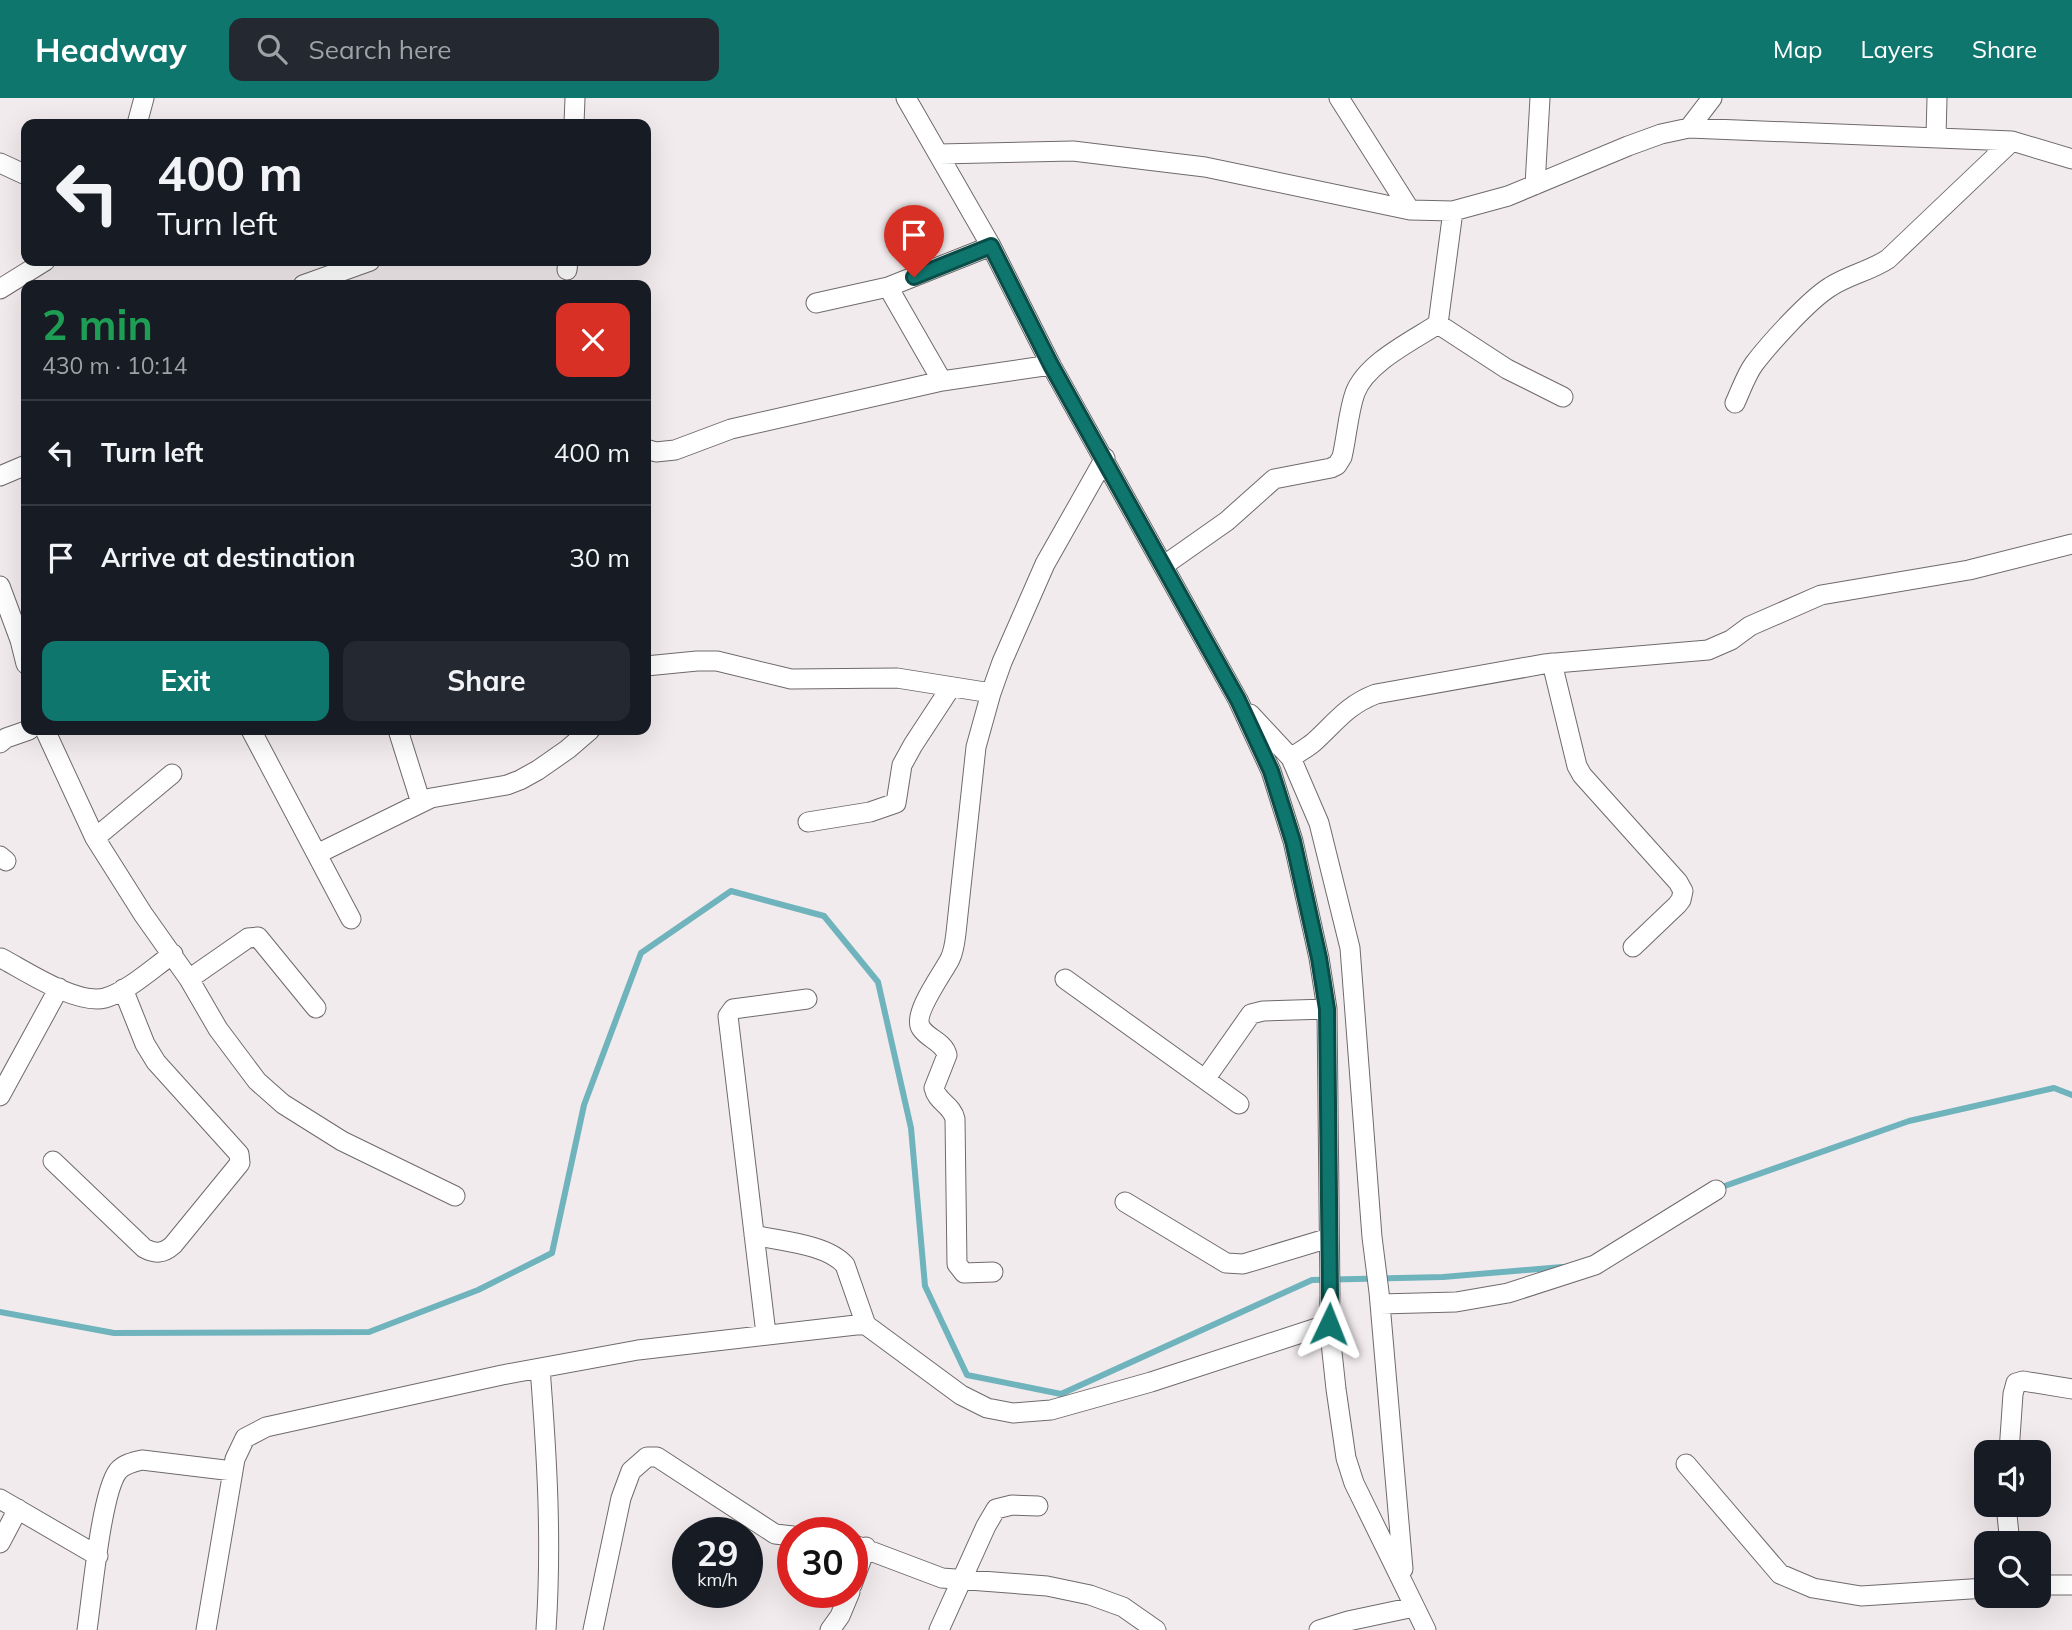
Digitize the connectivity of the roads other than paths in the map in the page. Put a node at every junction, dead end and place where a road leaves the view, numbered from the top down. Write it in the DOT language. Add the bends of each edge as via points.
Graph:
graph roads {
  1 [pos="144,98"];
  2 [pos="575,98"];
  3 [pos="906,98"];
  4 [pos="1339,98"];
  5 [pos="1540,98"];
  6 [pos="1712,98"];
  7 [pos="1937,98"];
  8 [pos="138,119"];
  9 [pos="573,119"];
  10 [pos="1689,128"];
  11 [pos="1936,138"];
  12 [pos="2012,141"];
  13 [pos="939,154"];
  14 [pos="2072,159"];
  15 [pos="0,163"];
  16 [pos="21,173"];
  17 [pos="1535,185"];
  18 [pos="1409,210"];
  19 [pos="1453,211"];
  20 [pos="991,246"];
  21 [pos="37,266"];
  22 [pos="356,266"];
  23 [pos="317,280"];
  24 [pos="888,288"];
  25 [pos="0,289"];
  26 [pos="816,303"];
  27 [pos="1438,324"];
  28 [pos="1051,365"];
  29 [pos="942,381"];
  30 [pos="1563,397"];
  31 [pos="1735,403"];
  32 [pos="651,450"];
  33 [pos="1105,458"];
  34 [pos="21,467"];
  35 [pos="0,476"];
  36 [pos="2072,544"];
  37 [pos="1163,566"];
  38 [pos="0,586"];
  39 [pos="21,633"];
  40 [pos="1552,663"];
  41 [pos="651,666"];
  42 [pos="951,687"];
  43 [pos="991,694"];
  44 [pos="1238,700"];
  45 [pos="21,733"];
  46 [pos="47,735"];
  47 [pos="254,735"];
  48 [pos="400,735"];
  49 [pos="584,735"];
  50 [pos="0,743"];
  51 [pos="1291,758"];
  52 [pos="172,775"];
  53 [pos="421,803"];
  54 [pos="808,822"];
  55 [pos="95,838"];
  56 [pos="317,853"];
  57 [pos="351,919"];
  58 [pos="1633,947"];
  59 [pos="173,954"];
  60 [pos="1,958"];
  61 [pos="189,979"];
  62 [pos="1065,979"];
  63 [pos="59,988"];
  64 [pos="123,989"];
  65 [pos="807,999"];
  66 [pos="316,1008"];
  67 [pos="1327,1009"];
  68 [pos="1206,1078"];
  69 [pos="0,1097"];
  70 [pos="1239,1104"];
  71 [pos="52,1161"];
  72 [pos="1716,1190"];
  73 [pos="455,1196"];
  74 [pos="1125,1202"];
  75 [pos="754,1235"];
  76 [pos="1329,1248"];
  77 [pos="993,1272"];
  78 [pos="1380,1298"];
  79 [pos="1329,1324"];
  80 [pos="866,1325"];
  81 [pos="766,1334"];
  82 [pos="540,1368"];
  83 [pos="2072,1389"];
  84 [pos="2010,1440"];
  85 [pos="1686,1464"];
  86 [pos="233,1471"];
  87 [pos="0,1499"];
  88 [pos="1038,1506"];
  89 [pos="18,1509"];
  90 [pos="777,1534"];
  91 [pos="0,1543"];
  92 [pos="868,1549"];
  93 [pos="98,1556"];
  94 [pos="963,1581"];
  95 [pos="1404,1583"];
  96 [pos="2051,1585"];
  97 [pos="2072,1585"];
  98 [pos="1974,1589"];
  99 [pos="1414,1607"];
  100 [pos="843,1608"];
  101 [pos="87,1630"];
  102 [pos="206,1630"];
  103 [pos="547,1630"];
  104 [pos="593,1630"];
  105 [pos="830,1630"];
  106 [pos="939,1630"];
  107 [pos="1156,1630"];
  108 [pos="1319,1630"];
  109 [pos="1426,1630"];
  1 -- 8 [label="street"];
  2 -- 9 [label="street"];
  3 -- 13 [label="street"];
  4 -- 18 [label="street"];
  5 -- 17 [label="street"];
  6 -- 10 [label="street"];
  7 -- 11 [label="street"];
  10 -- 11 [label="street"];
  10 -- 17 [label="street" via="1661,134"];
  11 -- 12 [label="street"];
  12 -- 14 [label="street"];
  12 -- 31 [label="street" via="1888,259 1825,290 1753,366"];
  13 -- 18 [label="street" via="1073,151 1205,167"];
  13 -- 20 [label="street"];
  15 -- 16 [label="street"];
  17 -- 19 [label="street"];
  18 -- 19 [label="street"];
  19 -- 27 [label="street"];
  20 -- 24 [label="street"];
  20 -- 28 [label="street"];
  21 -- 25 [label="street"];
  22 -- 23 [label="street"];
  24 -- 26 [label="street"];
  24 -- 29 [label="street"];
  27 -- 30 [label="street" via="1507,369"];
  27 -- 37 [label="street" via="1363,379 1356,390 1337,465 1274,479 1227,521"];
  28 -- 29 [label="street"];
  28 -- 33 [label="street"];
  29 -- 32 [label="street" via="731,429 675,450"];
  33 -- 37 [label="street"];
  33 -- 43 [label="street" via="1045,564"];
  34 -- 35 [label="street"];
  36 -- 40 [label="street" via="1969,570 1821,595 1708,650"];
  37 -- 44 [label="street"];
  38 -- 39 [label="street"];
  40 -- 51 [label="street" via="1362,699"];
  40 -- 58 [label="street" via="1582,775 1684,891 1677,905"];
  41 -- 42 [label="street" via="717,662 791,679 885,677"];
  42 -- 43 [label="street"];
  42 -- 54 [label="street" via="902,765 896,803"];
  43 -- 77 [label="street" via="976,747 952,956 922,1007 920,1022 947,1055 934,1093 955,1119 957,1264 964,1273"];
  44 -- 51 [label="street"];
  44 -- 67 [label="street" via="1271,771 1293,841"];
  45 -- 50 [label="street"];
  46 -- 55 [label="street"];
  47 -- 56 [label="street"];
  48 -- 53 [label="street"];
  49 -- 53 [label="street" via="520,780"];
  51 -- 78 [label="street" via="1319,823 1350,948"];
  52 -- 55 [label="street"];
  53 -- 56 [label="street"];
  55 -- 59 [label="street"];
  56 -- 57 [label="street"];
  59 -- 61 [label="street"];
  59 -- 64 [label="street"];
  60 -- 63 [label="street"];
  61 -- 66 [label="street" via="248,938 258,937"];
  61 -- 73 [label="street" via="239,1060 283,1104 342,1142"];
  62 -- 68 [label="street"];
  63 -- 64 [label="street" via="90,999 106,998"];
  63 -- 69 [label="street"];
  64 -- 71 [label="street" via="156,1062 239,1154 240,1163 173,1245 157,1253 144,1248"];
  65 -- 75 [label="street" via="733,1009 728,1016"];
  67 -- 68 [label="street" via="1251,1014"];
  67 -- 76 [label="street"];
  68 -- 70 [label="street"];
  72 -- 78 [label="street" via="1595,1265 1456,1302"];
  74 -- 76 [label="street" via="1226,1263"];
  75 -- 80 [label="street" via="823,1250 840,1259"];
  75 -- 81 [label="street"];
  76 -- 79 [label="street"];
  78 -- 95 [label="street"];
  79 -- 80 [label="street" via="1126,1389 1051,1410 1013,1413 987,1408 961,1395"];
  79 -- 95 [label="street" via="1350,1474"];
  80 -- 81 [label="street"];
  81 -- 82 [label="street"];
  82 -- 86 [label="street" via="255,1431 241,1443"];
  82 -- 103 [label="street" via="551,1566"];
  83 -- 84 [label="street" via="2016,1383"];
  85 -- 98 [label="street" via="1780,1574 1813,1588 1861,1596"];
  86 -- 93 [label="street" via="142,1460 119,1469 107,1499"];
  86 -- 102 [label="street"];
  87 -- 89 [label="street"];
  88 -- 94 [label="street" via="996,1509"];
  89 -- 91 [label="street"];
  89 -- 93 [label="street"];
  90 -- 104 [label="street" via="657,1457 647,1457 631,1471 621,1498"];
  92 -- 94 [label="street" via="942,1578"];
  93 -- 101 [label="street"];
  94 -- 106 [label="street"];
  94 -- 107 [label="street" via="1047,1586 1090,1595 1123,1607"];
  95 -- 99 [label="street"];
  96 -- 97 [label="street"];
  99 -- 108 [label="street"];
  99 -- 109 [label="street"];
  100 -- 105 [label="street"];
}
